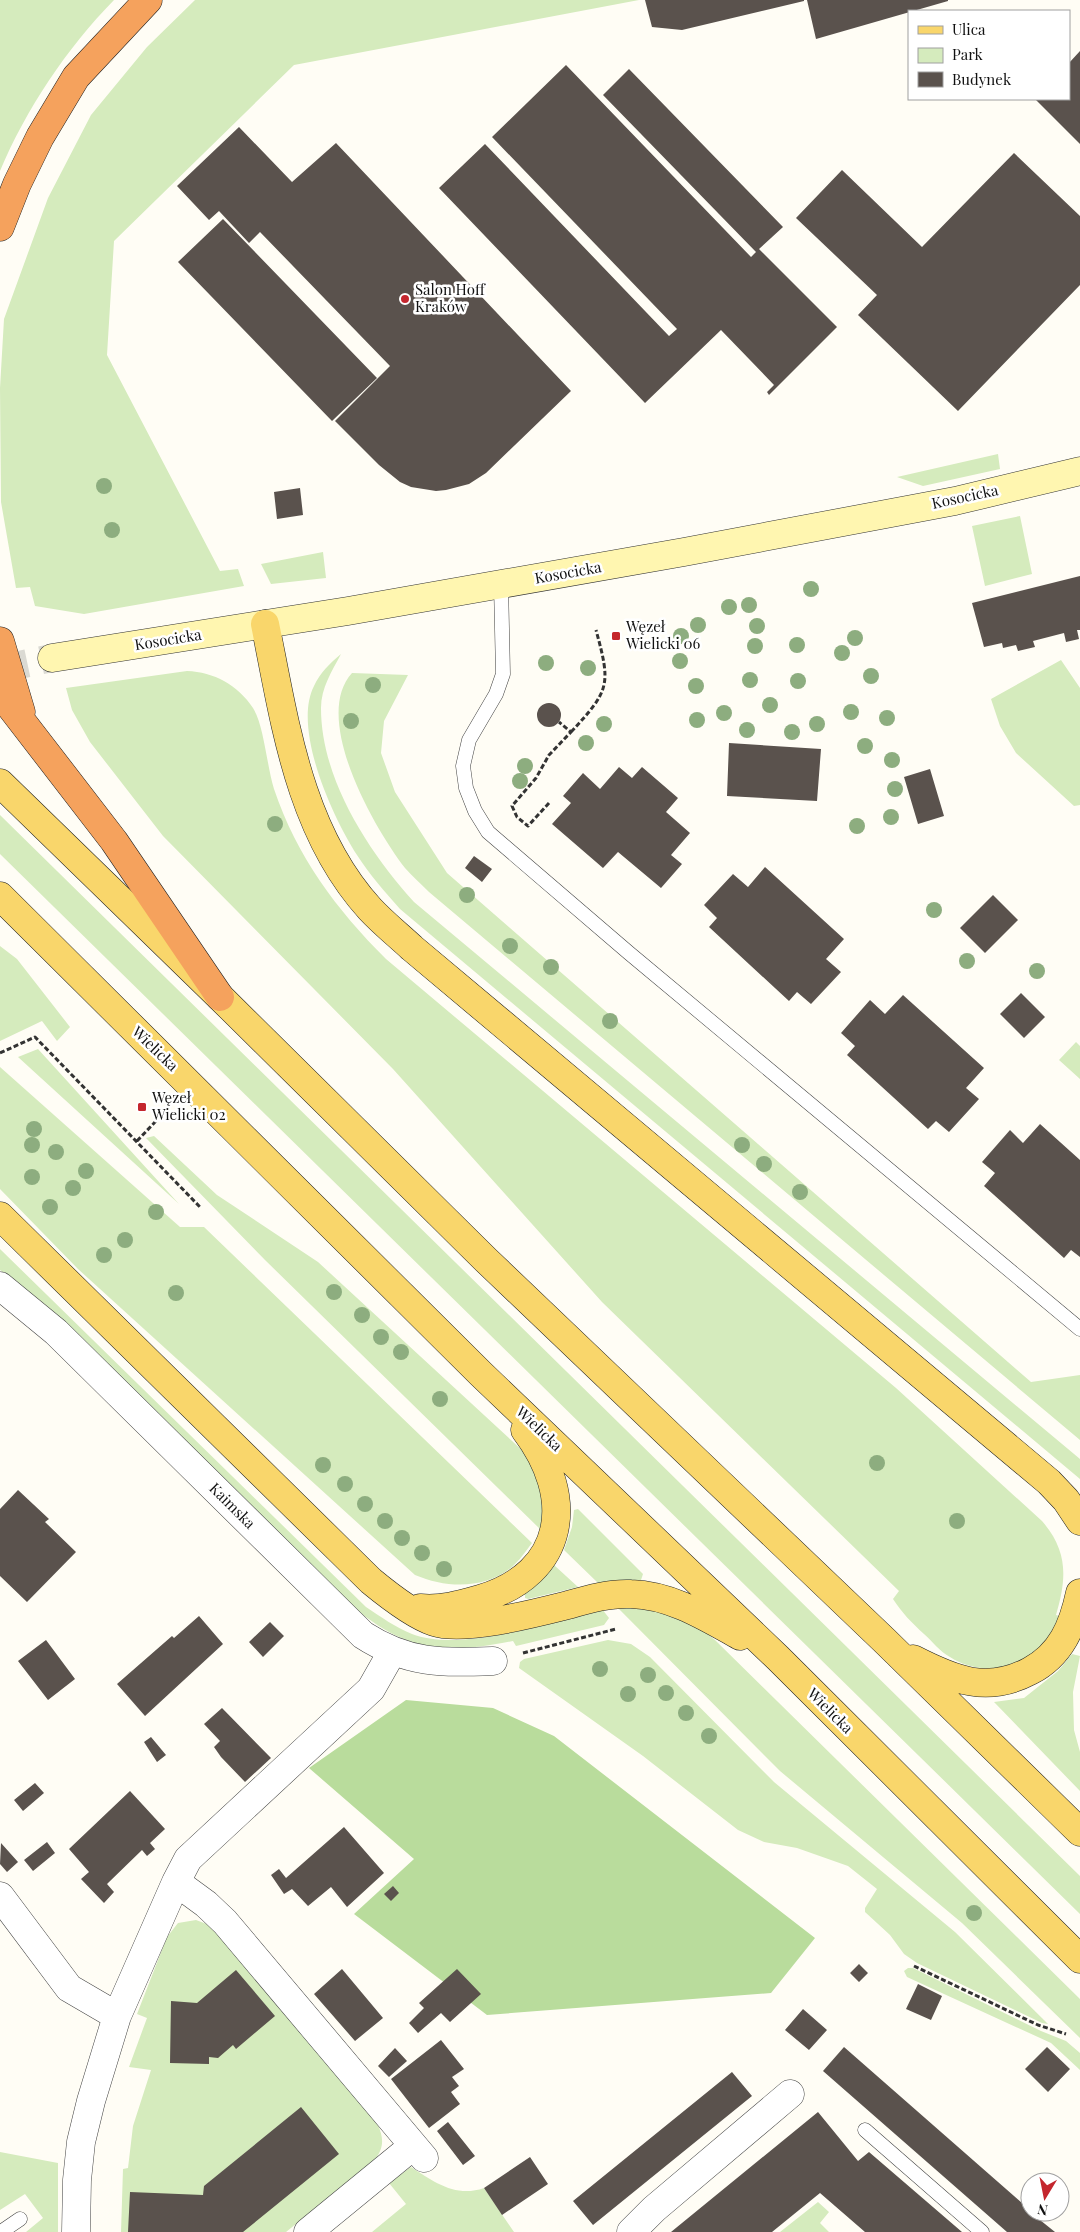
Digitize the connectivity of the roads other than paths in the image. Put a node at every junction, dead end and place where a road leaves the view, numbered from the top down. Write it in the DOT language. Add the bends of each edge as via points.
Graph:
graph roads {
  1 [pos="148,0"];
  2 [pos="0,227"];
  3 [pos="1080,471"];
  4 [pos="501,584"];
  5 [pos="264,624"];
  6 [pos="0,641"];
  7 [pos="52,658"];
  8 [pos="0,693"];
  9 [pos="23,721"];
  10 [pos="0,784"];
  11 [pos="0,896"];
  12 [pos="220,997"];
  13 [pos="0,1216"];
  14 [pos="0,1286"];
  15 [pos="1080,1329"];
  16 [pos="481,1374"];
  17 [pos="1080,1521"];
  18 [pos="1080,1593"];
  19 [pos="401,1603"];
  20 [pos="885,1641"];
  21 [pos="392,1652"];
  22 [pos="778,1658"];
  23 [pos="493,1660"];
  24 [pos="1080,1832"];
  25 [pos="176,1882"];
  26 [pos="0,1896"];
  27 [pos="1080,1959"];
  28 [pos="117,2016"];
  29 [pos="790,2094"];
  30 [pos="865,2130"];
  31 [pos="20,2219"];
  32 [pos="2,2232"];
  33 [pos="76,2232"];
  34 [pos="308,2232"];
  35 [pos="631,2232"];
  36 [pos="982,2232"];
  1 -- 2 [label="highway" via="76,77 40,137"];
  3 -- 4 [label="street, Kosocicka" via="955,501"];
  4 -- 5 [label="street, Kosocicka"];
  4 -- 15 [label="lane" via="503,674 496,694 469,740 463,766 469,796 488,832"];
  5 -- 7 [label="street, Kosocicka"];
  5 -- 17 [label="main road" via="290,748 314,821 332,855 370,908 412,948 1049,1482"];
  6 -- 9 [label="highway"];
  8 -- 9 [label="highway"];
  9 -- 12 [label="highway" via="114,840"];
  10 -- 12 [label="main road"];
  11 -- 16 [label="main road, Wielicka"];
  12 -- 20 [label="main road" via="486,1260"];
  13 -- 19 [label="main road" via="370,1581"];
  14 -- 21 [label="street, Kaimska" via="56,1332 363,1635"];
  16 -- 19 [label="main road" via="545,1460 556,1495 555,1531 538,1564 513,1586 452,1607 418,1608"];
  16 -- 22 [label="main road, Wielicka"];
  18 -- 20 [label="main road" via="1076,1612 1058,1650 1044,1664 1014,1680 997,1684 959,1679 905,1655"];
  19 -- 22 [label="main road" via="432,1622 462,1625 530,1614 617,1594 644,1595 698,1612"];
  20 -- 24 [label="main road"];
  21 -- 23 [label="street, Kaimska" via="447,1663"];
  21 -- 25 [label="street" via="371,1689 188,1859"];
  22 -- 27 [label="main road, Wielicka"];
  25 -- 28 [label="street"];
  25 -- 34 [label="street" via="225,1922 419,2152"];
  26 -- 28 [label="street" via="69,1988"];
  28 -- 33 [label="street" via="81,2142"];
  29 -- 35 [label="street"];
  30 -- 36 [label="lane"];
  31 -- 32 [label="lane"];
}
